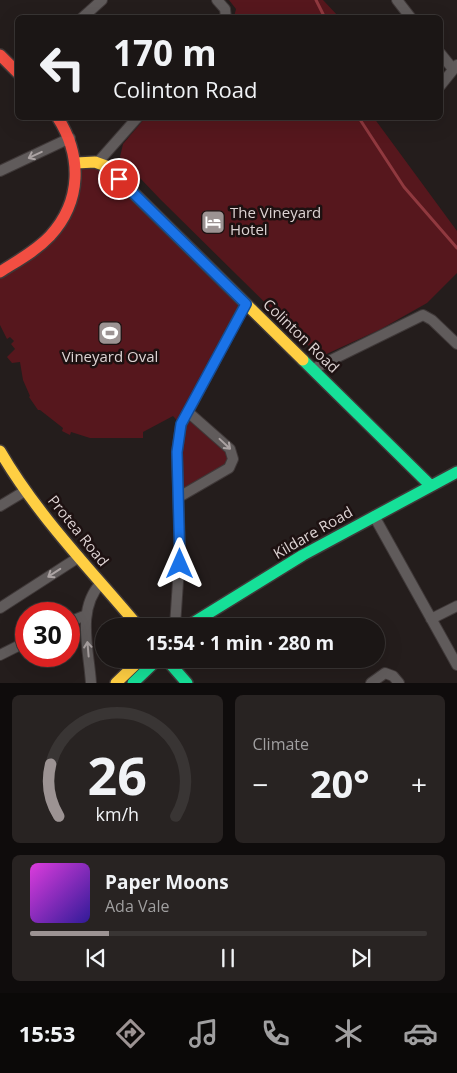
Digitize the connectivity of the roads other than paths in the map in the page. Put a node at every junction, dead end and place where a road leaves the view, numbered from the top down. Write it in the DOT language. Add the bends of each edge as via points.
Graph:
graph roads {
  1 [pos="102,0"];
  2 [pos="217,0"];
  3 [pos="397,0"];
  4 [pos="85,15"];
  5 [pos="226,15"];
  6 [pos="409,15"];
  7 [pos="443,56"];
  8 [pos="2,59"];
  9 [pos="455,67"];
  10 [pos="15,71"];
  11 [pos="443,82"];
  12 [pos="59,120"];
  13 [pos="135,120"];
  14 [pos="70,138"];
  15 [pos="98,162"];
  16 [pos="76,163"];
  17 [pos="0,171"];
  18 [pos="0,272"];
  19 [pos="246,304"];
  20 [pos="457,344"];
  21 [pos="313,369"];
  22 [pos="188,412"];
  23 [pos="0,451"];
  24 [pos="457,472"];
  25 [pos="431,486"];
  26 [pos="25,491"];
  27 [pos="179,497"];
  28 [pos="0,506"];
  29 [pos="374,516"];
  30 [pos="79,557"];
  31 [pos="101,583"];
  32 [pos="457,606"];
  33 [pos="0,608"];
  34 [pos="86,615"];
  35 [pos="80,617"];
  36 [pos="131,618"];
  37 [pos="176,618"];
  38 [pos="201,618"];
  39 [pos="432,619"];
  40 [pos="15,648"];
  41 [pos="0,655"];
  42 [pos="457,665"];
  43 [pos="132,668"];
  44 [pos="149,668"];
  45 [pos="174,668"];
  46 [pos="91,683"];
  47 [pos="116,683"];
  48 [pos="133,683"];
  49 [pos="187,683"];
  50 [pos="371,683"];
  51 [pos="399,683"];
  1 -- 4 [label="street"];
  2 -- 5 [label="street"];
  3 -- 6 [label="street"];
  7 -- 9 [label="street"];
  8 -- 10 [label="street"];
  9 -- 11 [label="street"];
  12 -- 14 [label="street"];
  13 -- 15 [label="street"];
  14 -- 16 [label="street"];
  14 -- 17 [label="street, one-way"];
  15 -- 16 [label="street"];
  15 -- 19 [label="street, Colinton Road" via="108,167"];
  16 -- 18 [label="street" via="72,198 61,223 43,242"];
  19 -- 21 [label="street, Colinton Road"];
  19 -- 22 [label="street"];
  20 -- 21 [label="street" via="423,314"];
  21 -- 25 [label="street, Colinton Road"];
  22 -- 27 [label="street" via="181,424 178,442"];
  22 -- 27 [label="street, one-way" via="230,449 234,459 228,469"];
  23 -- 26 [label="street, Protea Road"];
  24 -- 25 [label="street, Kildare Road"];
  25 -- 29 [label="street, Kildare Road"];
  26 -- 28 [label="street"];
  26 -- 30 [label="street, Protea Road"];
  27 -- 37 [label="street"];
  29 -- 38 [label="street, Kildare Road"];
  29 -- 39 [label="street"];
  30 -- 31 [label="street, Protea Road"];
  30 -- 33 [label="street, one-way"];
  31 -- 34 [label="street" via="92,593"];
  31 -- 36 [label="street, Protea Road"];
  32 -- 39 [label="street"];
  34 -- 35 [label="street"];
  46 -- 34 [label="street, one-way"];
  39 -- 42 [label="street"];
  40 -- 41 [label="street"];
  43 -- 47 [label="street"];
  44 -- 48 [label="street"];
  45 -- 49 [label="street"];
  50 -- 51 [label="street" via="385,673"];
}
